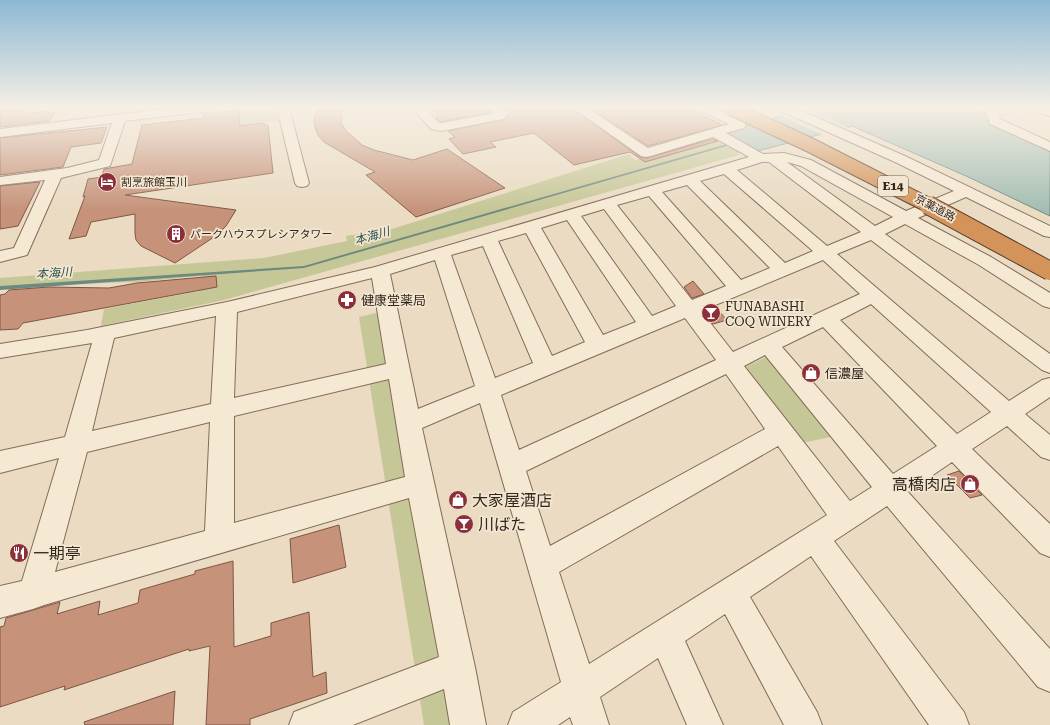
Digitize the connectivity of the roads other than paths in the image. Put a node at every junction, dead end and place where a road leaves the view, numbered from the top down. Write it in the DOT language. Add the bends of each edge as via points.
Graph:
graph roads {
  1 [pos="112,142"];
  2 [pos="292,142"];
  3 [pos="629,142"];
  4 [pos="682,142"];
  5 [pos="733,142"];
  6 [pos="804,142"];
  7 [pos="825,142"];
  8 [pos="863,142"];
  9 [pos="1037,142"];
  10 [pos="1050,148"];
  11 [pos="765,157"];
  12 [pos="727,169"];
  13 [pos="55,174"];
  14 [pos="690,180"];
  15 [pos="0,181"];
  16 [pos="302,183"];
  17 [pos="652,190"];
  18 [pos="968,191"];
  19 [pos="607,203"];
  20 [pos="571,214"];
  21 [pos="904,217"];
  22 [pos="531,226"];
  23 [pos="1050,232"];
  24 [pos="874,233"];
  25 [pos="488,238"];
  26 [pos="441,252"];
  27 [pos="825,253"];
  28 [pos="1050,255"];
  29 [pos="0,257"];
  30 [pos="782,270"];
  31 [pos="380,271"];
  32 [pos="1050,271"];
  33 [pos="738,288"];
  34 [pos="874,296"];
  35 [pos="1050,302"];
  36 [pos="227,308"];
  37 [pos="689,309"];
  38 [pos="826,318"];
  39 [pos="648,325"];
  40 [pos="96,336"];
  41 [pos="0,339"];
  42 [pos="768,345"];
  43 [pos="598,346"];
  44 [pos="0,352"];
  45 [pos="729,363"];
  46 [pos="1050,365"];
  47 [pos="546,367"];
  48 [pos="399,369"];
  49 [pos="1050,386"];
  50 [pos="488,391"];
  51 [pos="222,411"];
  52 [pos="1007,414"];
  53 [pos="408,423"];
  54 [pos="781,432"];
  55 [pos="76,444"];
  56 [pos="955,448"];
  57 [pos="1050,450"];
  58 [pos="0,462"];
  59 [pos="510,466"];
  60 [pos="420,484"];
  61 [pos="890,490"];
  62 [pos="846,518"];
  63 [pos="815,538"];
  64 [pos="219,540"];
  65 [pos="1050,544"];
  66 [pos="542,566"];
  67 [pos="730,593"];
  68 [pos="33,594"];
  69 [pos="0,602"];
  70 [pos="665,635"];
  71 [pos="458,667"];
  72 [pos="1050,675"];
  73 [pos="580,690"];
  74 [pos="307,725"];
  75 [pos="468,725"];
  76 [pos="526,725"];
  77 [pos="592,725"];
  78 [pos="704,725"];
  79 [pos="804,725"];
  80 [pos="951,725"];
  1 -- 13 [label="street" via="105,163"];
  2 -- 16 [label="street"];
  3 -- 4 [label="street" via="646,153"];
  5 -- 11 [label="street"];
  6 -- 32 [label="highway, 京葉道路 / E14, bridge" via="926,202"];
  7 -- 28 [label="highway, 京葉道路 / E14"];
  8 -- 18 [label="street"];
  9 -- 10 [label="street"];
  11 -- 12 [label="street"];
  11 -- 21 [label="street" via="784,156 806,163"];
  11 -- 24 [label="street"];
  12 -- 14 [label="street"];
  12 -- 27 [label="street"];
  13 -- 15 [label="street"];
  13 -- 29 [label="street" via="21,251"];
  14 -- 17 [label="street"];
  14 -- 30 [label="street"];
  17 -- 19 [label="street"];
  17 -- 33 [label="street"];
  18 -- 21 [label="street"];
  18 -- 23 [label="street"];
  19 -- 20 [label="street"];
  19 -- 37 [label="street"];
  20 -- 22 [label="street"];
  20 -- 39 [label="street"];
  21 -- 24 [label="street"];
  21 -- 35 [label="street" via="985,261"];
  22 -- 25 [label="street"];
  22 -- 43 [label="street"];
  24 -- 27 [label="street"];
  24 -- 46 [label="street"];
  25 -- 26 [label="street"];
  25 -- 47 [label="street"];
  26 -- 31 [label="street"];
  26 -- 50 [label="street"];
  27 -- 30 [label="street"];
  27 -- 34 [label="street"];
  30 -- 33 [label="street"];
  31 -- 36 [label="street"];
  31 -- 48 [label="street"];
  33 -- 37 [label="street"];
  34 -- 38 [label="street"];
  34 -- 52 [label="street"];
  36 -- 40 [label="street"];
  36 -- 51 [label="street"];
  37 -- 39 [label="street"];
  37 -- 45 [label="street"];
  38 -- 42 [label="street"];
  38 -- 56 [label="street"];
  39 -- 43 [label="street"];
  40 -- 41 [label="street" via="90,325"];
  40 -- 44 [label="street"];
  40 -- 55 [label="street"];
  42 -- 45 [label="street"];
  42 -- 61 [label="street"];
  43 -- 47 [label="street"];
  45 -- 54 [label="street"];
  45 -- 59 [label="street"];
  47 -- 50 [label="street"];
  48 -- 51 [label="street"];
  48 -- 53 [label="street"];
  49 -- 52 [label="street"];
  50 -- 53 [label="street"];
  50 -- 59 [label="street"];
  51 -- 55 [label="street"];
  51 -- 64 [label="street"];
  52 -- 56 [label="street"];
  52 -- 57 [label="street"];
  53 -- 60 [label="street"];
  54 -- 62 [label="street"];
  54 -- 66 [label="street"];
  55 -- 58 [label="street"];
  55 -- 68 [label="street"];
  56 -- 61 [label="street"];
  56 -- 65 [label="street"];
  59 -- 66 [label="street"];
  60 -- 64 [label="street"];
  60 -- 71 [label="street"];
  61 -- 62 [label="street"];
  61 -- 72 [label="street"];
  62 -- 63 [label="street"];
  63 -- 67 [label="street"];
  63 -- 80 [label="street"];
  64 -- 68 [label="street"];
  66 -- 73 [label="street"];
  67 -- 70 [label="street"];
  67 -- 79 [label="street"];
  68 -- 69 [label="street"];
  70 -- 73 [label="street"];
  70 -- 78 [label="street"];
  71 -- 74 [label="street"];
  71 -- 75 [label="street"];
  73 -- 76 [label="street"];
  73 -- 77 [label="street"];
}
